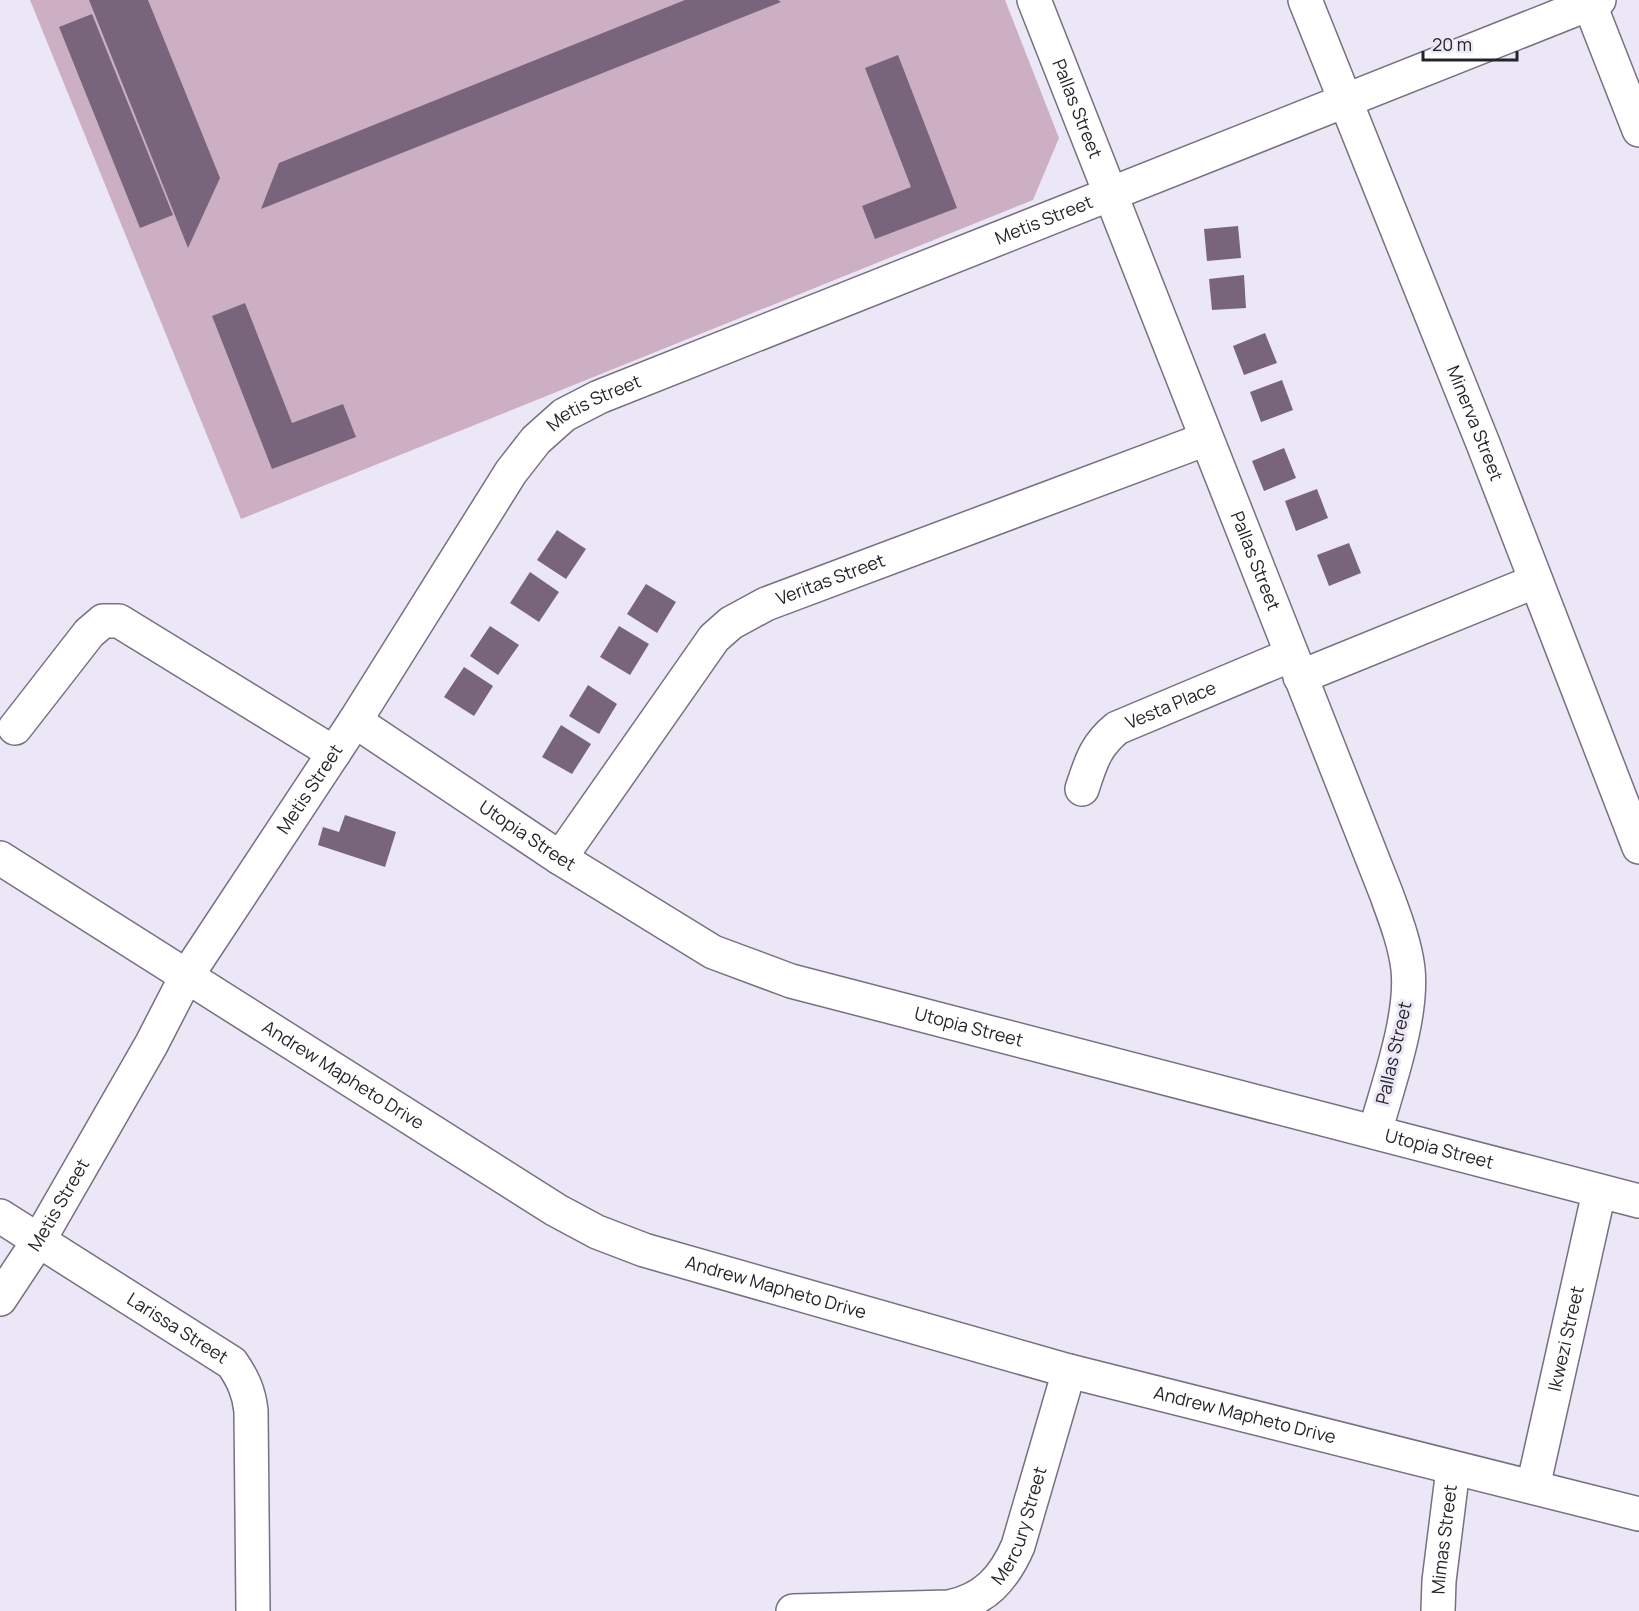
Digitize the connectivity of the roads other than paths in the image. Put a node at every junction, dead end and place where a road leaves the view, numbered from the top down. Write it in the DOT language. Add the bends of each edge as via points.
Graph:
graph roads {
  1 [pos="1034,0"];
  2 [pos="1305,0"];
  3 [pos="1592,1"];
  4 [pos="1345,100"];
  5 [pos="1639,130"];
  6 [pos="1111,193"];
  7 [pos="1206,439"];
  8 [pos="1536,581"];
  9 [pos="1296,666"];
  10 [pos="355,721"];
  11 [pos="15,728"];
  12 [pos="334,753"];
  13 [pos="1082,789"];
  14 [pos="1639,847"];
  15 [pos="0,858"];
  16 [pos="560,858"];
  17 [pos="186,977"];
  18 [pos="1375,1132"];
  19 [pos="1599,1192"];
  20 [pos="1639,1201"];
  21 [pos="0,1216"];
  22 [pos="39,1240"];
  23 [pos="0,1299"];
  24 [pos="1069,1371"];
  25 [pos="1453,1469"];
  26 [pos="1533,1487"];
  27 [pos="1639,1514"];
  28 [pos="253,1611"];
  29 [pos="793,1611"];
  30 [pos="1438,1611"];
  1 -- 6 [label="street, Pallas Street"];
  2 -- 4 [label="street, Minerva Street"];
  3 -- 4 [label="street, Metis Street"];
  3 -- 5 [label="street"];
  4 -- 6 [label="street, Metis Street"];
  4 -- 8 [label="street, Minerva Street"];
  6 -- 7 [label="street, Pallas Street"];
  6 -- 10 [label="street, Metis Street" via="599,396 564,415 536,440 511,472"];
  7 -- 9 [label="street, Pallas Street"];
  7 -- 16 [label="street, Veritas Street" via="766,604 731,623 714,638"];
  8 -- 9 [label="street, Vesta Place"];
  8 -- 14 [label="street, Minerva Street"];
  9 -- 13 [label="street, Vesta Place" via="1117,728 1095,751"];
  9 -- 18 [label="street, Pallas Street" via="1404,944 1408,970 1406,1016"];
  10 -- 12 [label="street, Metis Street"];
  10 -- 16 [label="street, Utopia Street"];
  11 -- 12 [label="street" via="89,633 103,621 119,621"];
  12 -- 17 [label="street, Metis Street"];
  15 -- 17 [label="street, Andrew Mapheto Drive"];
  16 -- 18 [label="street, Utopia Street" via="713,952 772,975"];
  17 -- 22 [label="street, Metis Street"];
  17 -- 24 [label="street, Andrew Mapheto Drive" via="597,1232 644,1250"];
  18 -- 19 [label="street, Utopia Street"];
  19 -- 20 [label="street, Utopia Street"];
  19 -- 26 [label="street, Ikwezi Street"];
  21 -- 22 [label="street, Larissa Street"];
  22 -- 23 [label="street, Metis Street"];
  22 -- 28 [label="street, Larissa Street" via="232,1363 242,1378 251,1411"];
  24 -- 25 [label="street, Andrew Mapheto Drive"];
  24 -- 29 [label="street, Mercury Street" via="1018,1546 996,1584 980,1597 949,1607"];
  25 -- 26 [label="street, Andrew Mapheto Drive"];
  25 -- 30 [label="street, Mimas Street"];
  26 -- 27 [label="street, Andrew Mapheto Drive"];
}
